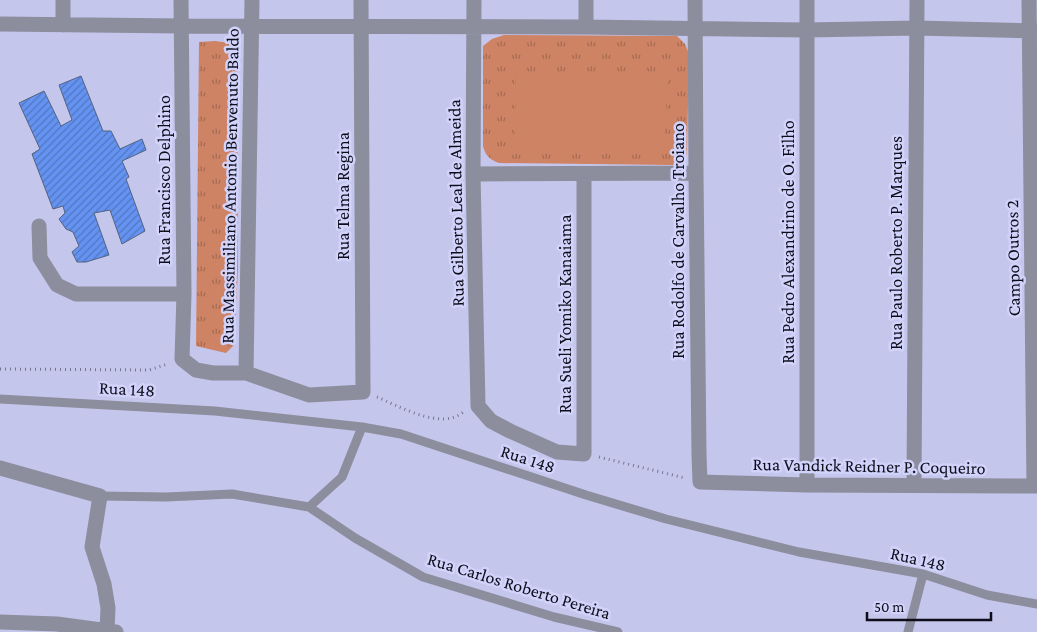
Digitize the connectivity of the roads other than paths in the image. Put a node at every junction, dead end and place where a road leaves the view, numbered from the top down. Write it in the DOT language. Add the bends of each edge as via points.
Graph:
graph roads {
  1 [pos="63,0"];
  2 [pos="181,0"];
  3 [pos="252,0"];
  4 [pos="361,0"];
  5 [pos="474,0"];
  6 [pos="586,0"];
  7 [pos="696,0"];
  8 [pos="807,0"];
  9 [pos="917,0"];
  10 [pos="1029,0"];
  11 [pos="0,24"];
  12 [pos="64,25"];
  13 [pos="182,26"];
  14 [pos="252,26"];
  15 [pos="361,26"];
  16 [pos="473,27"];
  17 [pos="586,27"];
  18 [pos="695,28"];
  19 [pos="916,28"];
  20 [pos="806,30"];
  21 [pos="1033,31"];
  22 [pos="696,173"];
  23 [pos="473,174"];
  24 [pos="584,174"];
  25 [pos="39,226"];
  26 [pos="184,294"];
  27 [pos="246,373"];
  28 [pos="0,399"];
  29 [pos="478,406"];
  30 [pos="362,427"];
  31 [pos="0,468"];
  32 [pos="700,482"];
  33 [pos="807,485"];
  34 [pos="914,485"];
  35 [pos="1036,486"];
  36 [pos="100,496"];
  37 [pos="308,506"];
  38 [pos="923,574"];
  39 [pos="1037,604"];
  40 [pos="0,622"];
  41 [pos="57,628"];
  42 [pos="111,631"];
  43 [pos="618,632"];
  44 [pos="908,632"];
  1 -- 12 [label="street"];
  2 -- 13 [label="street, Rua Francisco Delphino"];
  3 -- 14 [label="street, Rua Massimiliano Antonio Benvenuto Baldo"];
  4 -- 15 [label="street, Rua Telma Regina"];
  5 -- 16 [label="street, Rua Gilberto Leal de Almeida"];
  6 -- 17 [label="street"];
  7 -- 18 [label="street, Rua Rodolfo de Carvalho Troiano"];
  8 -- 20 [label="street, Rua Pedro Alexandrino de O. Filho"];
  9 -- 19 [label="street, Rua Paulo Roberto P. Marques"];
  10 -- 21 [label="street, Campo Outros 2"];
  11 -- 12 [label="street"];
  12 -- 13 [label="street"];
  13 -- 14 [label="street"];
  13 -- 26 [label="street, Rua Francisco Delphino"];
  14 -- 15 [label="street"];
  14 -- 27 [label="street, Rua Massimiliano Antonio Benvenuto Baldo"];
  15 -- 16 [label="street"];
  15 -- 27 [label="street, Rua Telma Regina" via="363,392 309,395"];
  16 -- 17 [label="street"];
  16 -- 23 [label="street, Rua Gilberto Leal de Almeida"];
  17 -- 18 [label="street"];
  18 -- 20 [label="street"];
  18 -- 22 [label="street, Rua Rodolfo de Carvalho Troiano"];
  19 -- 20 [label="street"];
  19 -- 21 [label="street"];
  19 -- 34 [label="street, Rua Paulo Roberto P. Marques"];
  20 -- 33 [label="street, Rua Pedro Alexandrino de O. Filho"];
  21 -- 35 [label="street, Campo Outros 2"];
  22 -- 24 [label="street"];
  22 -- 32 [label="street, Rua Rodolfo de Carvalho Troiano"];
  23 -- 24 [label="street"];
  23 -- 29 [label="street, Rua Gilberto Leal de Almeida"];
  24 -- 29 [label="street, Rua Sueli Yomiko Kanaiama" via="584,454 556,452 491,421"];
  25 -- 26 [label="street" via="40,258 57,285 76,294"];
  26 -- 27 [label="street, Rua Francisco Delphino" via="182,359 196,370"];
  28 -- 30 [label="lane, Rua 148" via="215,411"];
  30 -- 37 [label="lane" via="342,477"];
  30 -- 38 [label="lane, Rua 148" via="401,434 666,519 799,552"];
  31 -- 36 [label="street"];
  32 -- 33 [label="street, Rua Vandick Reidner P. Coqueiro"];
  33 -- 34 [label="street, Rua Vandick Reidner P. Coqueiro"];
  34 -- 35 [label="street, Rua Vandick Reidner P. Coqueiro"];
  36 -- 37 [label="lane, Rua Carlos Roberto Pereira" via="232,494"];
  36 -- 42 [label="street" via="92,547 104,584"];
  37 -- 43 [label="lane, Rua Carlos Roberto Pereira" via="355,538 423,577 554,617"];
  38 -- 39 [label="lane, Rua 148" via="987,595"];
  38 -- 44 [label="lane"];
  40 -- 41 [label="street"];
  41 -- 42 [label="street"];
}
